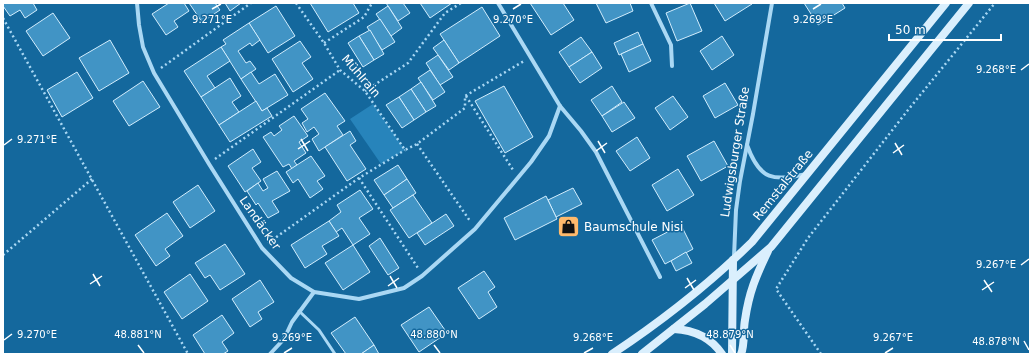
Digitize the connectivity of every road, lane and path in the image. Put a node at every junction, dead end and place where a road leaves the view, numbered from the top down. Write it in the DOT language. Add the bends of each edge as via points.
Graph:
graph roads {
  1 [pos="137,3"];
  2 [pos="251,3"];
  3 [pos="296,3"];
  4 [pos="372,3"];
  5 [pos="461,3"];
  6 [pos="498,3"];
  7 [pos="651,3"];
  8 [pos="772,3"];
  9 [pos="946,3"];
  10 [pos="969,3"];
  11 [pos="994,3"];
  12 [pos="3,18"];
  13 [pos="324,43"];
  14 [pos="530,57"];
  15 [pos="672,66"];
  16 [pos="340,70"];
  17 [pos="154,72"];
  18 [pos="365,91"];
  19 [pos="465,96"];
  20 [pos="560,106"];
  21 [pos="417,144"];
  22 [pos="747,144"];
  23 [pos="405,150"];
  24 [pos="209,164"];
  25 [pos="807,174"];
  26 [pos="518,177"];
  27 [pos="359,178"];
  28 [pos="92,179"];
  29 [pos="475,229"];
  30 [pos="770,247"];
  31 [pos="262,248"];
  32 [pos="3,255"];
  33 [pos="733,260"];
  34 [pos="422,276"];
  35 [pos="660,277"];
  36 [pos="733,280"];
  37 [pos="314,292"];
  38 [pos="300,311"];
  39 [pos="674,329"];
  40 [pos="188,354"];
  41 [pos="270,354"];
  42 [pos="335,354"];
  43 [pos="612,354"];
  44 [pos="642,354"];
  45 [pos="722,354"];
  46 [pos="732,354"];
  47 [pos="741,354"];
  48 [pos="821,354"];
  1 -- 17 [label="street, Landäcker" via="143,46"];
  2 -- 17 [label="path"];
  3 -- 13 [label="path, Mühlrain"];
  4 -- 13 [label="path" via="364,17"];
  5 -- 18 [label="path" via="445,13 408,63"];
  6 -- 14 [label="street"];
  7 -- 15 [label="street" via="671,45"];
  8 -- 22 [label="street, Ludwigsburger Straße"];
  9 -- 25 [label="main road, Remstalstraße"];
  10 -- 30 [label="main road"];
  11 -- 48 [label="path" via="808,238 776,288"];
  12 -- 28 [label="path"];
  13 -- 16 [label="path, Mühlrain"];
  14 -- 19 [label="path"];
  14 -- 20 [label="street"];
  16 -- 18 [label="path, Mühlrain"];
  16 -- 24 [label="path"];
  17 -- 24 [label="street, Landäcker"];
  18 -- 23 [label="path, Mühlrain"];
  19 -- 21 [label="path" via="465,108"];
  19 -- 26 [label="path"];
  20 -- 26 [label="street, Landäcker" via="549,136"];
  20 -- 35 [label="street" via="596,152"];
  21 -- 23 [label="path"];
  21 -- 29 [label="path"];
  22 -- 25 [label="street" via="759,168 772,177 780,179"];
  22 -- 33 [label="street, Ludwigsburger Straße" via="736,210"];
  23 -- 27 [label="path"];
  24 -- 31 [label="street, Landäcker"];
  25 -- 33 [label="main road, Remstalstraße" via="770,222"];
  26 -- 29 [label="street, Landäcker"];
  27 -- 31 [label="path"];
  27 -- 34 [label="path"];
  28 -- 32 [label="path"];
  28 -- 40 [label="path"];
  29 -- 34 [label="street, Landäcker"];
  30 -- 36 [label="main road"];
  30 -- 47 [label="main road" via="750,294"];
  31 -- 37 [label="street, Landäcker" via="291,278"];
  33 -- 36 [label="main road, Ludwigsburger Straße"];
  33 -- 43 [label="main road, Remstalstraße" via="680,305"];
  34 -- 37 [label="street, Landäcker" via="404,288 359,299"];
  36 -- 39 [label="main road"];
  36 -- 46 [label="main road, Ludwigsburger Straße"];
  37 -- 38 [label="street"];
  38 -- 41 [label="street" via="284,339"];
  38 -- 42 [label="lane" via="319,330"];
  39 -- 44 [label="main road"];
  39 -- 45 [label="main road" via="706,337"];
}
